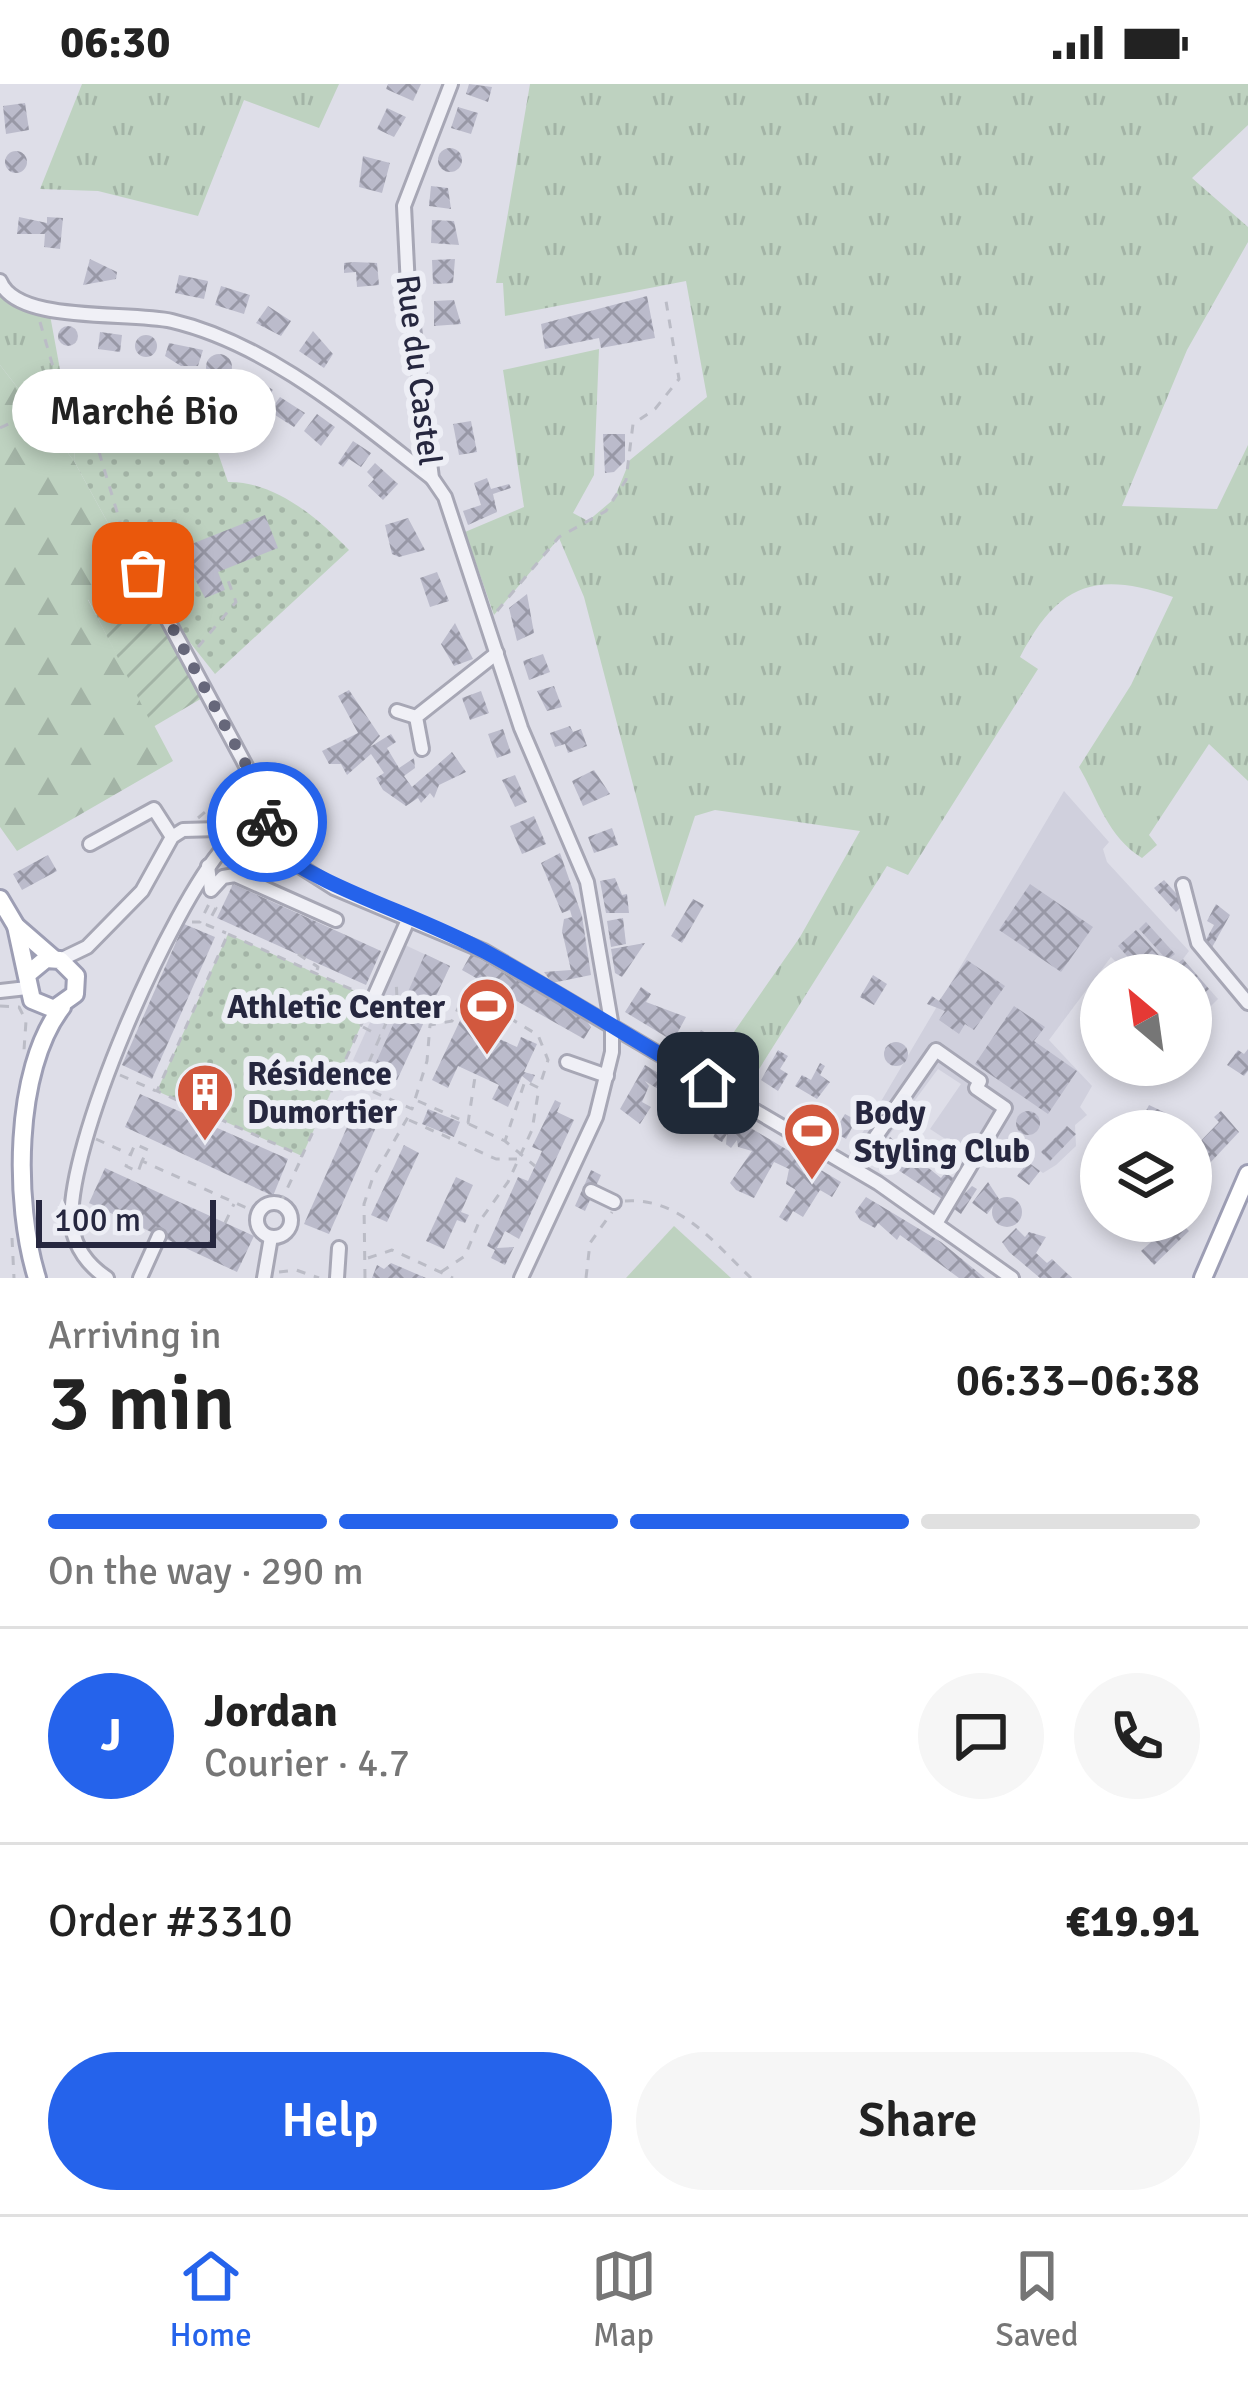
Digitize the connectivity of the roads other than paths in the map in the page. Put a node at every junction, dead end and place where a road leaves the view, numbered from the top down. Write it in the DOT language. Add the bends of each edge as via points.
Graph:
graph roads {
  1 [pos="451,84"];
  2 [pos="0,281"];
  3 [pos="432,478"];
  4 [pos="129,548"];
  5 [pos="497,653"];
  6 [pos="397,711"];
  7 [pos="416,717"];
  8 [pos="422,749"];
  9 [pos="248,803"];
  10 [pos="219,829"];
  11 [pos="172,837"];
  12 [pos="263,843"];
  13 [pos="90,844"];
  14 [pos="225,846"];
  15 [pos="208,865"];
  16 [pos="1183,885"];
  17 [pos="0,899"];
  18 [pos="336,920"];
  19 [pos="408,920"];
  20 [pos="16,926"];
  21 [pos="87,946"];
  22 [pos="57,960"];
  23 [pos="76,976"];
  24 [pos="29,987"];
  25 [pos="0,991"];
  26 [pos="373,999"];
  27 [pos="1248,1003"];
  28 [pos="62,1007"];
  29 [pos="612,1027"];
  30 [pos="38,1056"];
  31 [pos="567,1061"];
  32 [pos="607,1076"];
  33 [pos="854,1168"];
  34 [pos="1248,1174"];
  35 [pos="565,1181"];
  36 [pos="614,1202"];
  37 [pos="937,1222"];
  38 [pos="159,1236"];
  39 [pos="271,1237"];
  40 [pos="339,1248"];
  41 [pos="29,1254"];
  42 [pos="265,1276"];
  43 [pos="26,1278"];
  44 [pos="37,1278"];
  45 [pos="107,1278"];
  46 [pos="140,1278"];
  47 [pos="337,1278"];
  48 [pos="521,1278"];
  49 [pos="1012,1278"];
  50 [pos="1203,1278"];
  1 -- 3 [label="street, Rue du Castel" via="404,206"];
  2 -- 3 [label="street" via="14,300 37,310 165,319 220,334"];
  3 -- 5 [label="street, Rue du Castel"];
  4 -- 9 [label="street" via="253,778"];
  5 -- 7 [label="street"];
  5 -- 29 [label="street, Rue du Castel" via="586,882"];
  6 -- 7 [label="street"];
  7 -- 8 [label="street"];
  9 -- 10 [label="street" via="231,806"];
  9 -- 12 [label="street" via="268,824"];
  10 -- 11 [label="street"];
  10 -- 14 [label="street"];
  11 -- 13 [label="street" via="154,809"];
  11 -- 21 [label="street" via="142,891"];
  12 -- 14 [label="street" via="249,852"];
  12 -- 19 [label="street" via="334,888"];
  14 -- 15 [label="street"];
  15 -- 18 [label="street" via="211,890 235,874"];
  15 -- 45 [label="street" via="176,915 89,1136 73,1227 90,1264"];
  16 -- 27 [label="street" via="1198,943"];
  17 -- 20 [label="main road"];
  19 -- 26 [label="street"];
  19 -- 29 [label="street" via="484,951"];
  20 -- 22 [label="main road"];
  20 -- 24 [label="main road"];
  21 -- 22 [label="street"];
  21 -- 23 [label="street"];
  22 -- 23 [label="main road"];
  22 -- 24 [label="main road"];
  23 -- 28 [label="main road" via="75,994"];
  24 -- 25 [label="street"];
  24 -- 28 [label="main road" via="46,1009"];
  24 -- 30 [label="main road"];
  28 -- 30 [label="main road"];
  29 -- 32 [label="street, Rue du Castel"];
  29 -- 33 [label="street"];
  30 -- 41 [label="main road" via="24,1132"];
  31 -- 32 [label="street"];
  32 -- 35 [label="street, Rue du Castel"];
  33 -- 37 [label="street"];
  33 -- 37 [label="street" via="936,1050 1005,1108"];
  34 -- 50 [label="main road"];
  35 -- 36 [label="street"];
  35 -- 48 [label="street, Rue du Castel"];
  37 -- 49 [label="street"];
  38 -- 46 [label="street"];
  39 -- 39 [label="street" via="291,1222 280,1204 258,1213 259,1228"];
  39 -- 42 [label="street"];
  40 -- 47 [label="street"];
  41 -- 43 [label="main road"];
  41 -- 44 [label="main road"];
}
